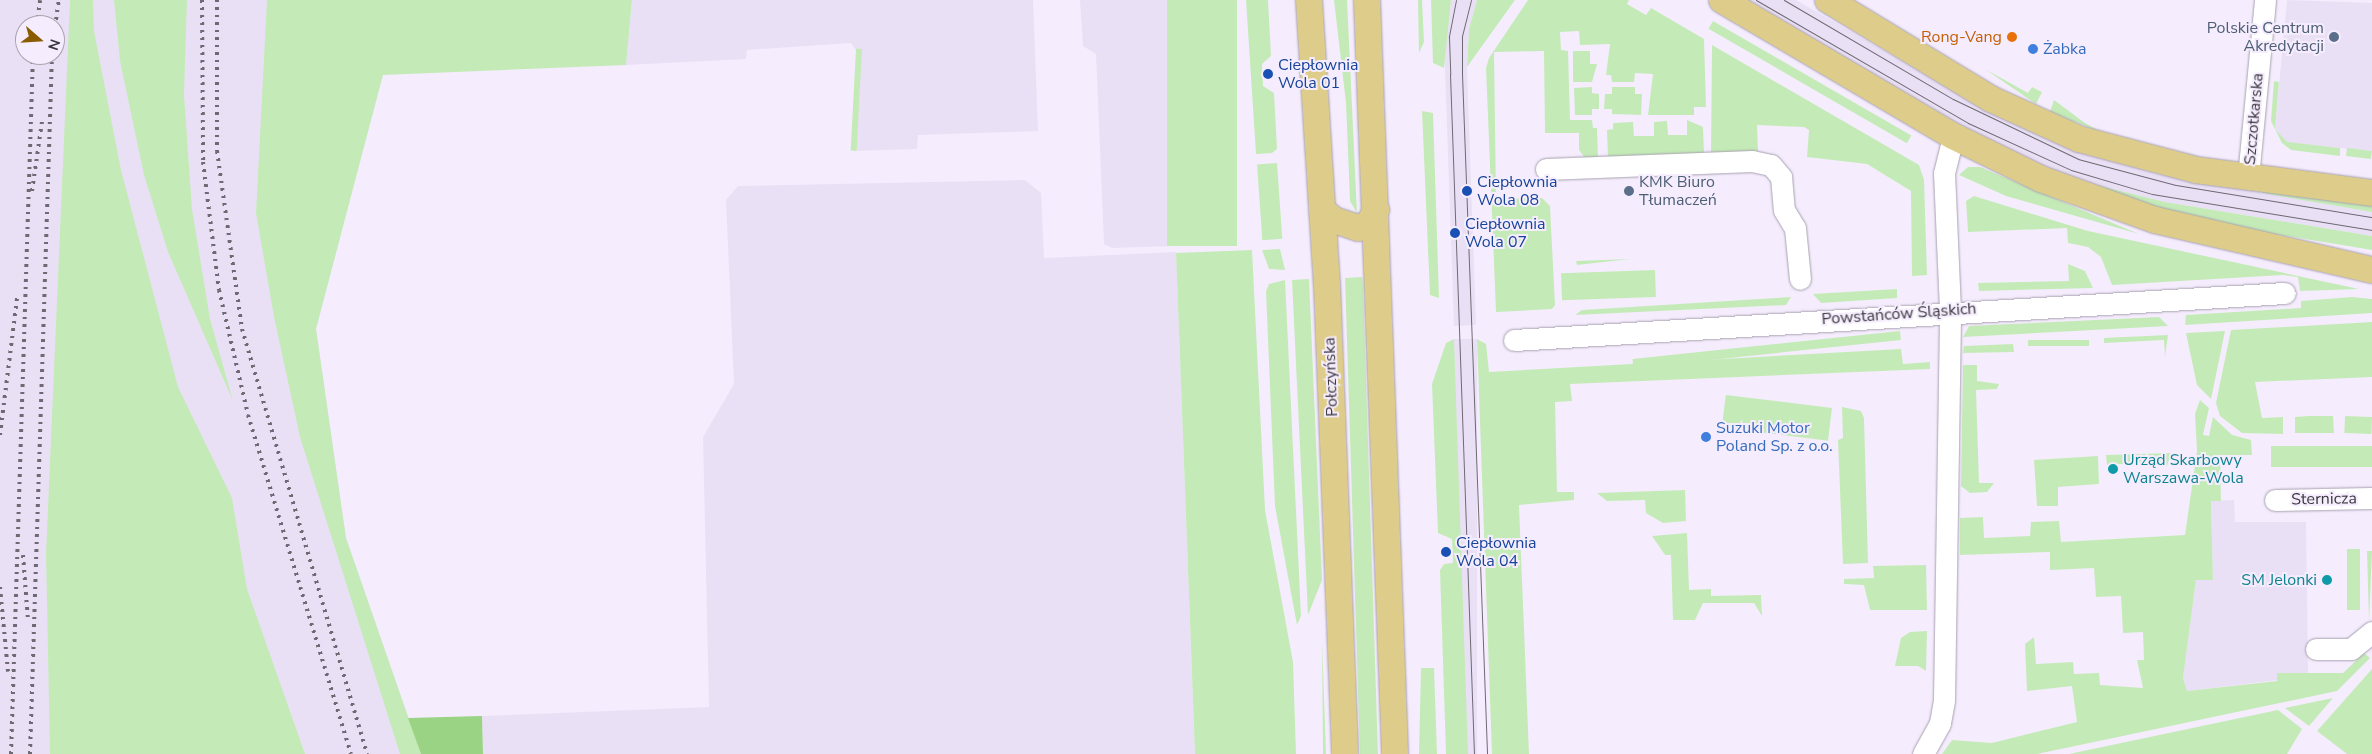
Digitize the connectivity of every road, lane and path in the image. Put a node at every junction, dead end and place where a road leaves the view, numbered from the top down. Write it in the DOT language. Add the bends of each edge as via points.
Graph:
graph roads {
  1 [pos="1309,0"];
  2 [pos="1367,0"];
  3 [pos="1722,0"];
  4 [pos="1828,0"];
  5 [pos="2265,0"];
  6 [pos="1953,136"];
  7 [pos="1546,169"];
  8 [pos="2248,177"];
  9 [pos="2372,193"];
  10 [pos="1322,210"];
  11 [pos="1376,210"];
  12 [pos="2372,270"];
  13 [pos="1800,279"];
  14 [pos="2284,293"];
  15 [pos="1950,310"];
  16 [pos="1514,340"];
  17 [pos="2372,498"];
  18 [pos="2276,500"];
  19 [pos="2372,632"];
  20 [pos="2316,649"];
  21 [pos="1345,754"];
  22 [pos="1396,754"];
  23 [pos="1923,754"];
  1 -- 10 [label="main road, Połczyńska"];
  2 -- 11 [label="main road"];
  3 -- 6 [label="main road"];
  4 -- 8 [label="main road" via="1991,99 2043,126 2120,153"];
  5 -- 8 [label="street, Szczotkarska"];
  6 -- 12 [label="main road" via="2041,179 2132,212"];
  6 -- 15 [label="street" via="1944,173"];
  7 -- 13 [label="street" via="1743,162 1771,166 1781,177 1784,210 1795,228"];
  8 -- 9 [label="main road"];
  10 -- 11 [label="main road" via="1334,220 1360,228 1369,224"];
  10 -- 21 [label="main road, Połczyńska"];
  11 -- 22 [label="main road"];
  14 -- 15 [label="street, Powstańców Śląskich"];
  15 -- 16 [label="street, Powstańców Śląskich"];
  15 -- 23 [label="street" via="1944,700 1940,723"];
  17 -- 18 [label="street, Sternicza"];
  19 -- 20 [label="street" via="2351,650"];
}
